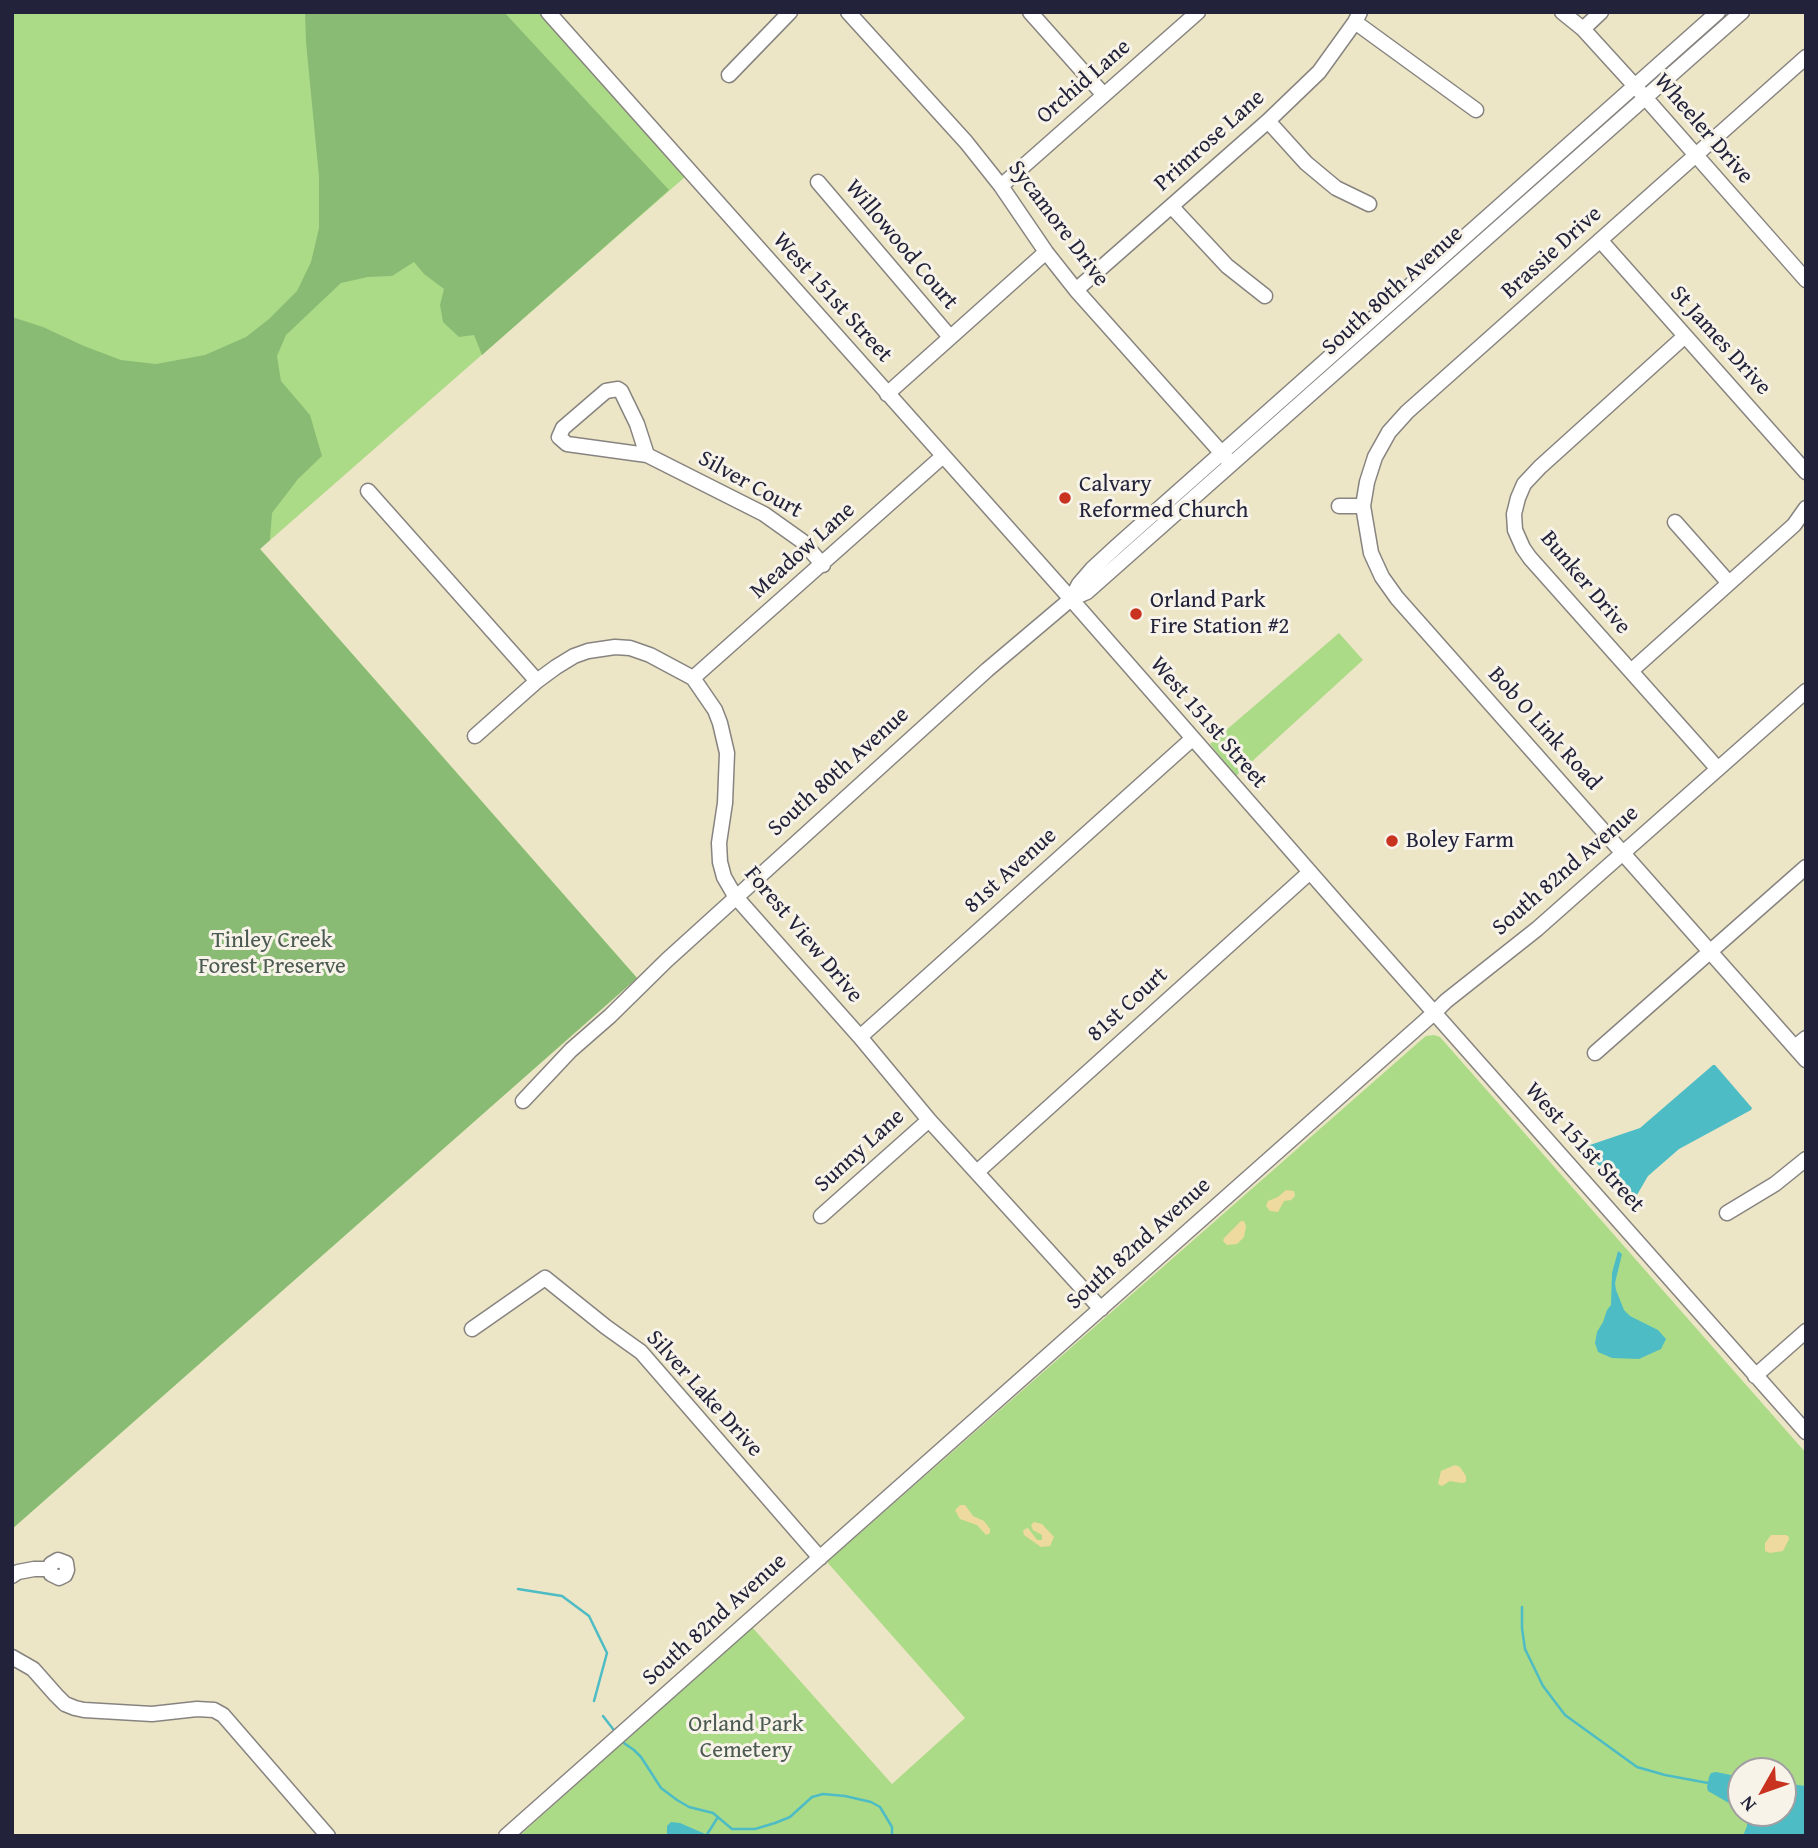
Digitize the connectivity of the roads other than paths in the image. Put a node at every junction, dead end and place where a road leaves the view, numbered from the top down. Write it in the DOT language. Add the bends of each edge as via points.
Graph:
graph roads {
  1 [pos="548,12"];
  2 [pos="790,12"];
  3 [pos="848,12"];
  4 [pos="1030,12"];
  5 [pos="1198,12"];
  6 [pos="1562,12"];
  7 [pos="1601,12"];
  8 [pos="1718,12"];
  9 [pos="1742,12"];
  10 [pos="1357,17"];
  11 [pos="1583,29"];
  12 [pos="1806,57"];
  13 [pos="729,75"];
  14 [pos="1635,86"];
  15 [pos="1103,94"];
  16 [pos="1646,98"];
  17 [pos="1476,110"];
  18 [pos="1268,121"];
  19 [pos="1696,156"];
  20 [pos="818,182"];
  21 [pos="1001,186"];
  22 [pos="1369,204"];
  23 [pos="1171,207"];
  24 [pos="1600,240"];
  25 [pos="1046,252"];
  26 [pos="1806,280"];
  27 [pos="1076,290"];
  28 [pos="1265,296"];
  29 [pos="1685,336"];
  30 [pos="950,337"];
  31 [pos="887,394"];
  32 [pos="1221,452"];
  33 [pos="647,455"];
  34 [pos="943,456"];
  35 [pos="1231,464"];
  36 [pos="1806,472"];
  37 [pos="368,491"];
  38 [pos="1339,506"];
  39 [pos="1363,506"];
  40 [pos="1806,508"];
  41 [pos="1675,522"];
  42 [pos="823,565"];
  43 [pos="1729,583"];
  44 [pos="1071,599"];
  45 [pos="1630,671"];
  46 [pos="693,678"];
  47 [pos="537,681"];
  48 [pos="1806,691"];
  49 [pos="475,736"];
  50 [pos="1192,738"];
  51 [pos="1718,769"];
  52 [pos="1623,853"];
  53 [pos="1806,867"];
  54 [pos="1310,872"];
  55 [pos="735,897"];
  56 [pos="1710,952"];
  57 [pos="1434,1013"];
  58 [pos="860,1037"];
  59 [pos="1800,1042"];
  60 [pos="1595,1054"];
  61 [pos="1806,1060"];
  62 [pos="523,1101"];
  63 [pos="929,1120"];
  64 [pos="1806,1159"];
  65 [pos="977,1172"];
  66 [pos="1727,1213"];
  67 [pos="821,1216"];
  68 [pos="1101,1309"];
  69 [pos="472,1329"];
  70 [pos="1806,1331"];
  71 [pos="1755,1376"];
  72 [pos="1806,1432"];
  73 [pos="820,1558"];
  74 [pos="50,1569"];
  75 [pos="12,1576"];
  76 [pos="12,1657"];
  77 [pos="328,1836"];
  78 [pos="506,1836"];
  1 -- 31 [label="street, West 151st Street"];
  2 -- 13 [label="street"];
  3 -- 21 [label="street, Sycamore Drive"];
  4 -- 15 [label="street"];
  5 -- 15 [label="street, Orchid Lane"];
  6 -- 11 [label="street, Wheeler Drive"];
  7 -- 11 [label="street"];
  8 -- 14 [label="street, South 80th Avenue"];
  9 -- 16 [label="street, South 80th Avenue"];
  10 -- 17 [label="street"];
  10 -- 18 [label="street, Primrose Lane" via="1319,72"];
  11 -- 14 [label="street, Wheeler Drive"];
  12 -- 19 [label="street, Brassie Drive"];
  14 -- 16 [label="street, Wheeler Drive"];
  14 -- 32 [label="street, South 80th Avenue"];
  15 -- 21 [label="street, Orchid Lane"];
  16 -- 19 [label="street, Wheeler Drive"];
  16 -- 35 [label="street, South 80th Avenue"];
  18 -- 22 [label="street" via="1336,188"];
  18 -- 23 [label="street, Primrose Lane"];
  19 -- 24 [label="street, Brassie Drive"];
  19 -- 26 [label="street, Wheeler Drive"];
  20 -- 30 [label="street, Willowood Court"];
  21 -- 25 [label="street, Sycamore Drive"];
  23 -- 27 [label="street, Primrose Lane"];
  23 -- 28 [label="street" via="1227,266"];
  24 -- 29 [label="street, St James Drive"];
  24 -- 39 [label="street, Brassie Drive" via="1407,412 1375,457"];
  25 -- 27 [label="street, Sycamore Drive"];
  25 -- 30 [label="street"];
  27 -- 32 [label="street, Sycamore Drive"];
  29 -- 36 [label="street, St James Drive"];
  29 -- 45 [label="street, Bunker Drive" via="1540,467 1524,484 1514,514 1525,552"];
  30 -- 31 [label="street"];
  31 -- 34 [label="street, West 151st Street"];
  32 -- 35 [label="street, Sycamore Drive"];
  32 -- 44 [label="street, South 80th Avenue" via="1091,569"];
  33 -- 33 [label="street, Silver Court" via="567,444 559,437 563,428 606,391 618,389"];
  33 -- 42 [label="street, Silver Court" via="764,514 802,541"];
  34 -- 42 [label="street, Meadow Lane"];
  34 -- 44 [label="street, West 151st Street"];
  35 -- 44 [label="street, South 80th Avenue" via="1087,592"];
  37 -- 47 [label="street"];
  38 -- 39 [label="street"];
  39 -- 52 [label="street, Bob O Link Road" via="1371,553 1397,598"];
  40 -- 43 [label="street" via="1794,525"];
  41 -- 43 [label="street"];
  42 -- 46 [label="street, Meadow Lane"];
  43 -- 45 [label="street"];
  44 -- 50 [label="street, West 151st Street"];
  44 -- 55 [label="street, South 80th Avenue"];
  45 -- 51 [label="street, Bunker Drive"];
  46 -- 47 [label="street, Forest View Drive" via="650,654 615,647 582,653"];
  46 -- 55 [label="street, Forest View Drive" via="715,710 727,753 720,862"];
  47 -- 49 [label="street, Forest View Drive"];
  48 -- 51 [label="street, South 82nd Avenue"];
  50 -- 54 [label="street, West 151st Street"];
  50 -- 58 [label="street, 81st Avenue"];
  51 -- 52 [label="street, South 82nd Avenue"];
  52 -- 56 [label="street, Bob O Link Road"];
  52 -- 57 [label="street, South 82nd Avenue"];
  53 -- 56 [label="street"];
  54 -- 57 [label="street, West 151st Street"];
  54 -- 65 [label="street, 81st Court"];
  55 -- 58 [label="street, Forest View Drive"];
  55 -- 62 [label="street, South 80th Avenue"];
  56 -- 59 [label="street, Bob O Link Road"];
  56 -- 60 [label="street"];
  57 -- 68 [label="street, South 82nd Avenue"];
  57 -- 71 [label="street, West 151st Street"];
  58 -- 63 [label="street, Forest View Drive"];
  59 -- 61 [label="street, Bob O Link Road"];
  63 -- 65 [label="street, Forest View Drive"];
  63 -- 67 [label="street, Sunny Lane"];
  64 -- 66 [label="street" via="1776,1184"];
  65 -- 68 [label="street, Forest View Drive"];
  68 -- 73 [label="street, South 82nd Avenue"];
  69 -- 73 [label="street, Silver Lake Drive" via="545,1278 641,1352"];
  70 -- 71 [label="street"];
  71 -- 72 [label="street, West 151st Street"];
  73 -- 78 [label="street, South 82nd Avenue"];
  74 -- 75 [label="street"];
  76 -- 77 [label="street" via="33,1669 75,1708 152,1714 215,1710"];
}
